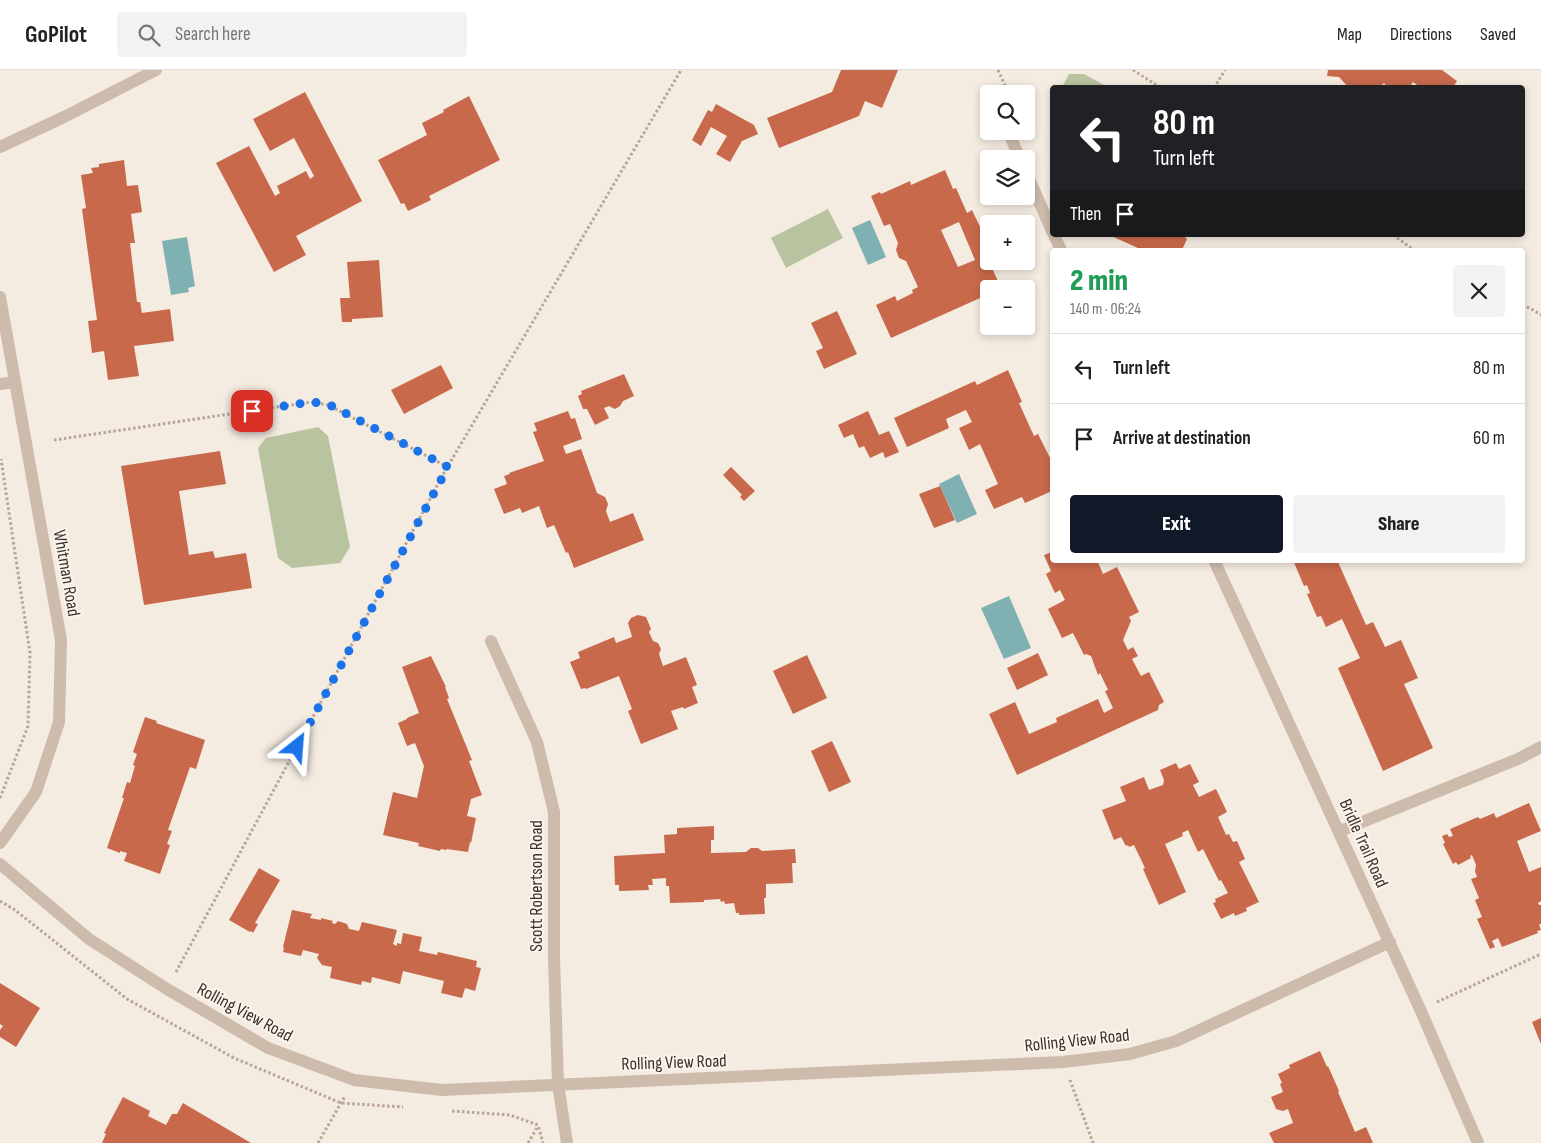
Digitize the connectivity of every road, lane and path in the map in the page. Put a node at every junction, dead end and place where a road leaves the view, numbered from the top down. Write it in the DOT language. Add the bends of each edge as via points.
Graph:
graph roads {
  1 [pos="156,70"];
  2 [pos="681,70"];
  3 [pos="998,70"];
  4 [pos="1133,70"];
  5 [pos="1225,70"];
  6 [pos="1005,85"];
  7 [pos="1156,85"];
  8 [pos="1216,85"];
  9 [pos="0,147"];
  10 [pos="1035,192"];
  11 [pos="1050,226"];
  12 [pos="1396,237"];
  13 [pos="1411,248"];
  14 [pos="0,297"];
  15 [pos="1525,307"];
  16 [pos="1541,315"];
  17 [pos="15,382"];
  18 [pos="0,384"];
  19 [pos="54,440"];
  20 [pos="1,459"];
  21 [pos="448,467"];
  22 [pos="1215,563"];
  23 [pos="490,641"];
  24 [pos="1541,747"];
  25 [pos="0,798"];
  26 [pos="1340,831"];
  27 [pos="0,843"];
  28 [pos="0,864"];
  29 [pos="1390,942"];
  30 [pos="1541,954"];
  31 [pos="167,989"];
  32 [pos="1420,1009"];
  33 [pos="1063,1062"];
  34 [pos="354,1080"];
  35 [pos="558,1084"];
  36 [pos="538,1125"];
  37 [pos="318,1143"];
  38 [pos="528,1143"];
  39 [pos="567,1143"];
  40 [pos="1094,1143"];
  41 [pos="1478,1143"];
  1 -- 9 [label="street"];
  2 -- 21 [label="path"];
  3 -- 6 [label="path"];
  4 -- 7 [label="path"];
  5 -- 8 [label="path"];
  10 -- 11 [label="street"];
  12 -- 13 [label="path"];
  14 -- 17 [label="street, Whitman Road"];
  15 -- 16 [label="path"];
  17 -- 18 [label="street"];
  17 -- 27 [label="street, Whitman Road" via="61,640 59,722 36,792"];
  19 -- 21 [label="path" via="311,402 328,404"];
  20 -- 25 [label="path" via="30,653 28,726"];
  21 -- 31 [label="path"];
  22 -- 26 [label="street, Bridle Trail Road"];
  23 -- 35 [label="street, Scott Robertson Road" via="537,742 554,812"];
  24 -- 26 [label="street"];
  26 -- 29 [label="street, Bridle Trail Road"];
  28 -- 31 [label="street, Rolling View Road" via="89,940"];
  29 -- 32 [label="street, Bridle Trail Road"];
  29 -- 33 [label="street, Rolling View Road" via="1176,1041 1130,1054"];
  30 -- 32 [label="path"];
  31 -- 34 [label="street, Rolling View Road" via="268,1048"];
  32 -- 41 [label="street, Bridle Trail Road"];
  33 -- 35 [label="street, Rolling View Road"];
  33 -- 40 [label="path"];
  34 -- 35 [label="street, Rolling View Road" via="442,1090"];
  34 -- 37 [label="path"];
  35 -- 39 [label="street, Scott Robertson Road"];
  36 -- 38 [label="path"];
}
